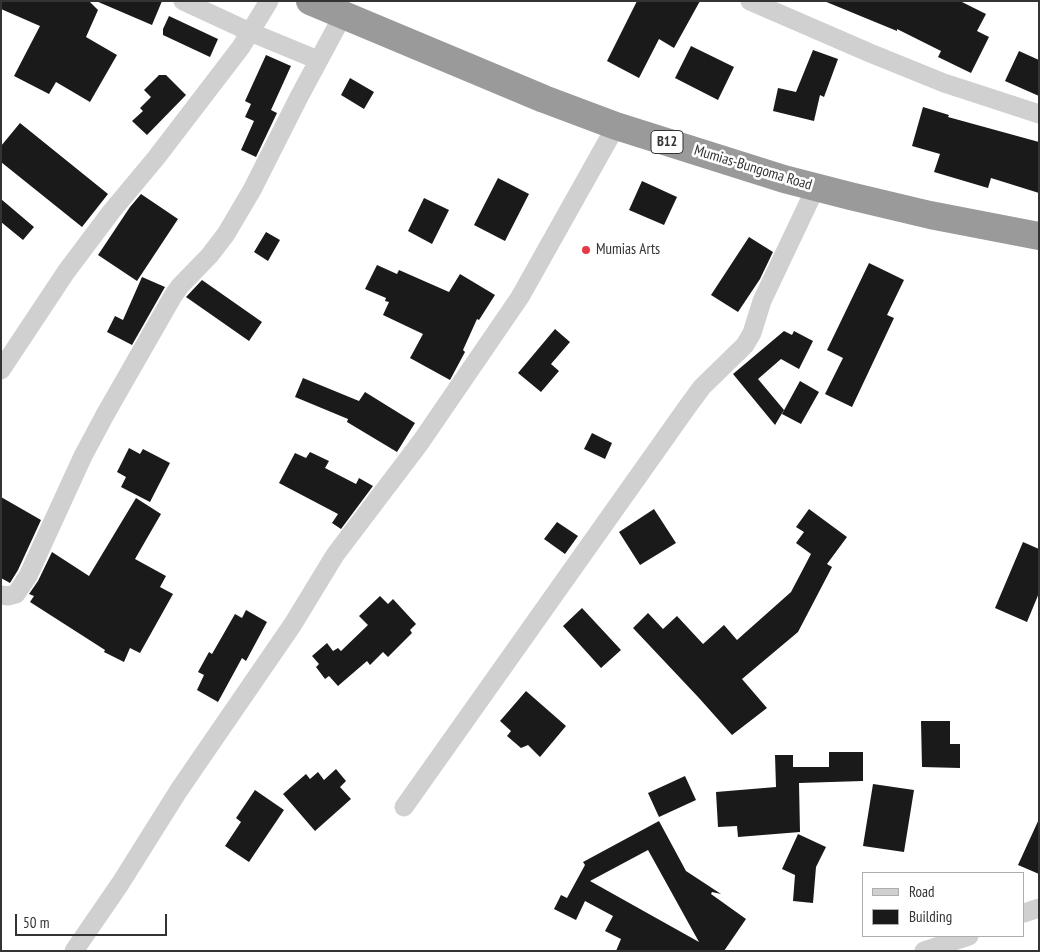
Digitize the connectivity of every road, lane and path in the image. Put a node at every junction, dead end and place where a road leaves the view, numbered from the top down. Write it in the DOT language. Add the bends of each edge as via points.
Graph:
graph roads {
  1 [pos="183,1"];
  2 [pos="269,1"];
  3 [pos="310,1"];
  4 [pos="750,1"];
  5 [pos="343,15"];
  6 [pos="250,32"];
  7 [pos="318,60"];
  8 [pos="1039,114"];
  9 [pos="616,126"];
  10 [pos="816,187"];
  11 [pos="1039,236"];
  12 [pos="1,370"];
  13 [pos="1,595"];
  14 [pos="404,807"];
  15 [pos="1039,908"];
  16 [pos="1025,913"];
  17 [pos="967,937"];
  18 [pos="74,951"];
  19 [pos="924,951"];
  1 -- 6 [label="street"];
  2 -- 6 [label="street"];
  3 -- 5 [label="highway, Mumias-Bungoma Road / B12"];
  4 -- 8 [label="street" via="944,83"];
  5 -- 7 [label="street"];
  5 -- 9 [label="highway, Mumias-Bungoma Road / B12"];
  6 -- 7 [label="street"];
  6 -- 12 [label="street" via="66,272"];
  7 -- 13 [label="street" via="226,234 180,286 110,406 21,589 12,596"];
  9 -- 10 [label="highway, Mumias-Bungoma Road / B12"];
  9 -- 18 [label="street" via="520,297 420,442 335,555 293,624"];
  10 -- 11 [label="highway, Mumias-Bungoma Road / B12" via="930,216"];
  10 -- 14 [label="street" via="762,301 745,345 702,387"];
  15 -- 16 [label="street"];
  17 -- 19 [label="street"];
}
